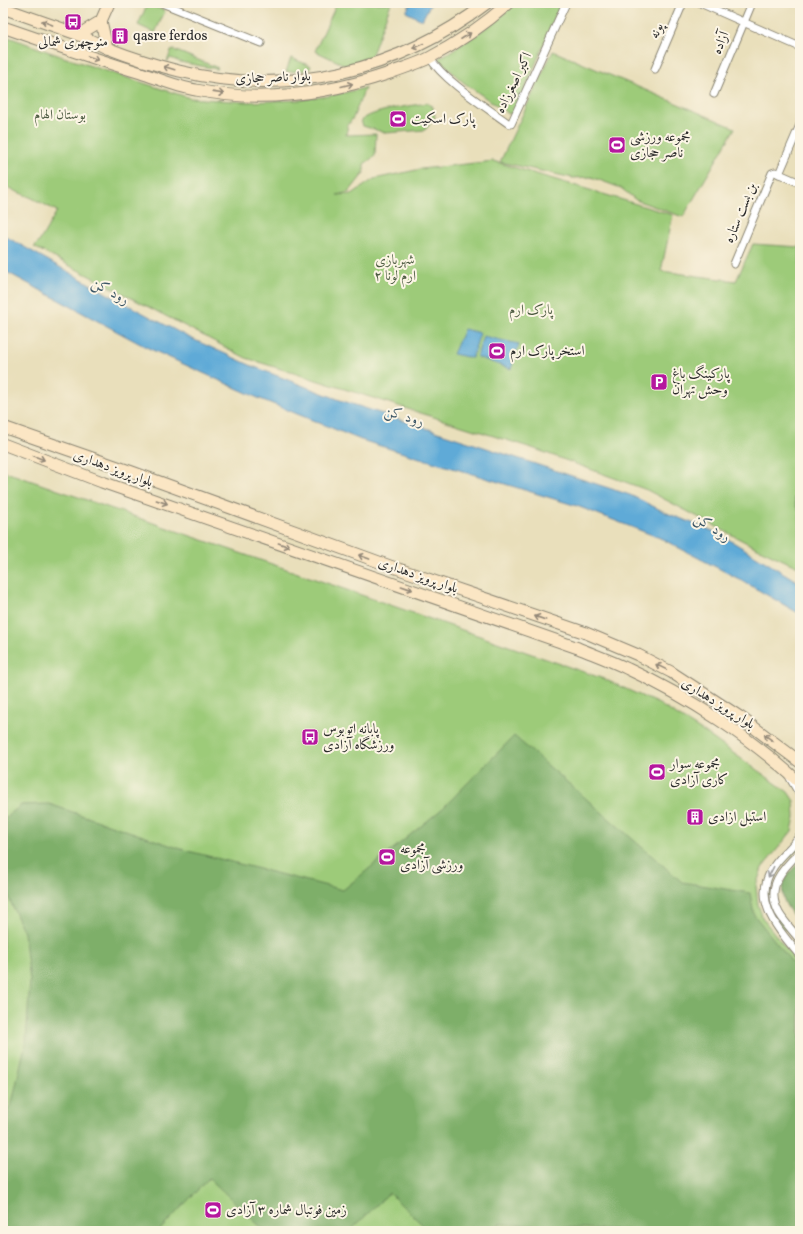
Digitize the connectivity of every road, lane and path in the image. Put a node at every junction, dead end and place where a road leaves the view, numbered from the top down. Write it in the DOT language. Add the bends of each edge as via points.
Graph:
graph roads {
  1 [pos="109,3"];
  2 [pos="162,3"];
  3 [pos="487,3"];
  4 [pos="509,3"];
  5 [pos="566,3"];
  6 [pos="683,3"];
  7 [pos="700,3"];
  8 [pos="752,3"];
  9 [pos="3,8"];
  10 [pos="101,21"];
  11 [pos="744,22"];
  12 [pos="3,27"];
  13 [pos="78,35"];
  14 [pos="261,43"];
  15 [pos="800,47"];
  16 [pos="107,48"];
  17 [pos="430,58"];
  18 [pos="655,69"];
  19 [pos="714,94"];
  20 [pos="800,125"];
  21 [pos="776,173"];
  22 [pos="800,183"];
  23 [pos="734,264"];
  24 [pos="3,427"];
  25 [pos="3,444"];
  26 [pos="800,762"];
  27 [pos="784,768"];
  28 [pos="800,783"];
  29 [pos="800,795"];
  30 [pos="800,835"];
  31 [pos="800,852"];
  32 [pos="800,940"];
  33 [pos="800,956"];
  1 -- 10 [label="main road"];
  2 -- 14 [label="street"];
  3 -- 16 [label="main road, بلوار ناصر حجازی, one-way" via="434,39 405,52 351,71 292,81 233,80 179,71"];
  17 -- 4 [label="main road, بلوار ناصر حجازی, one-way" via="475,30"];
  5 -- 17 [label="street, اکبر اصغرزاده" via="511,124 460,87"];
  6 -- 18 [label="street, پونه"];
  7 -- 11 [label="street"];
  8 -- 11 [label="street, آزاده"];
  13 -- 9 [label="main road, بلوار ناصر حجازی, one-way"];
  10 -- 13 [label="main road"];
  10 -- 16 [label="main road"];
  11 -- 15 [label="street"];
  11 -- 19 [label="street, آزاده"];
  12 -- 17 [label="main road, بلوار ناصر حجازی, one-way" via="195,90 251,96 279,96 325,90 372,79"];
  13 -- 16 [label="main road, بلوار ناصر حجازی"];
  20 -- 21 [label="street, بن بست ستاره"];
  21 -- 22 [label="street"];
  21 -- 23 [label="street, بن بست ستاره"];
  26 -- 24 [label="main road, بلوار پرویز دهداری, one-way" via="746,721 672,672 586,633 390,566"];
  25 -- 27 [label="main road, بلوار پرویز دهداری, one-way" via="102,482 578,648 658,684 702,709"];
  27 -- 28 [label="main road, بلوار پرویز دهداری"];
  27 -- 29 [label="street"];
  30 -- 33 [label="street, one-way" via="774,866 766,880 765,896 770,916"];
  31 -- 32 [label="street" via="781,872 774,895 779,912"];
}
